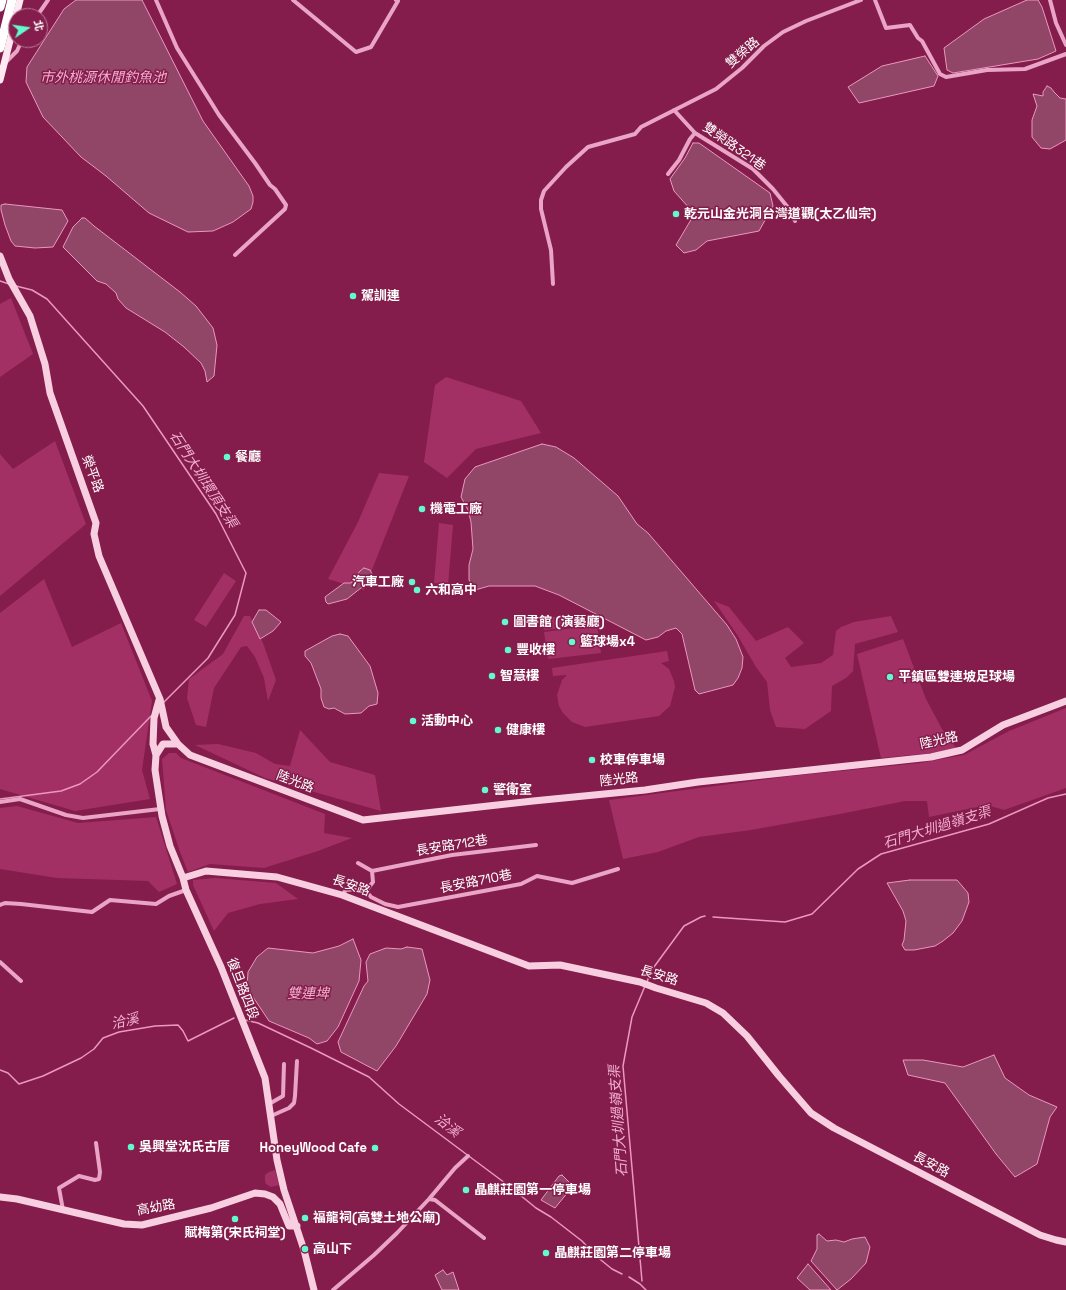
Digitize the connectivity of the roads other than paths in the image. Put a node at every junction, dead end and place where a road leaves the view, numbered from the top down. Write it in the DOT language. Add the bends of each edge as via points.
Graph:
graph roads {
  1 [pos="2,0"];
  2 [pos="12,0"];
  3 [pos="156,0"];
  4 [pos="293,0"];
  5 [pos="396,0"];
  6 [pos="861,0"];
  7 [pos="875,0"];
  8 [pos="1050,0"];
  9 [pos="0,7"];
  10 [pos="1066,45"];
  11 [pos="0,48"];
  12 [pos="8,48"];
  13 [pos="18,48"];
  14 [pos="1066,54"];
  15 [pos="4,63"];
  16 [pos="0,80"];
  17 [pos="674,110"];
  18 [pos="695,133"];
  19 [pos="668,174"];
  20 [pos="795,221"];
  21 [pos="235,255"];
  22 [pos="0,256"];
  23 [pos="554,284"];
  24 [pos="160,699"];
  25 [pos="1066,701"];
  26 [pos="178,744"];
  27 [pos="156,755"];
  28 [pos="0,802"];
  29 [pos="160,809"];
  30 [pos="536,845"];
  31 [pos="358,863"];
  32 [pos="618,869"];
  33 [pos="372,871"];
  34 [pos="183,878"];
  35 [pos="186,890"];
  36 [pos="366,891"];
  37 [pos="342,895"];
  38 [pos="0,905"];
  39 [pos="0,962"];
  40 [pos="21,981"];
  41 [pos="297,1061"];
  42 [pos="284,1064"];
  43 [pos="269,1104"];
  44 [pos="271,1116"];
  45 [pos="96,1144"];
  46 [pos="468,1156"];
  47 [pos="0,1197"];
  48 [pos="429,1199"];
  49 [pos="63,1210"];
  50 [pos="297,1226"];
  51 [pos="484,1238"];
  52 [pos="1066,1242"];
  53 [pos="314,1290"];
  54 [pos="333,1290"];
  1 -- 9 [label="highway"];
  2 -- 11 [label="highway"];
  3 -- 21 [label="street" via="177,48 210,102 286,205 285,209"];
  4 -- 5 [label="street" via="356,52 371,47 398,1"];
  6 -- 17 [label="street, 雙榮路" via="806,20 783,32 716,89"];
  7 -- 14 [label="street" via="886,28 910,25 940,74 946,77 987,70 1024,69"];
  8 -- 10 [label="street" via="1056,23"];
  12 -- 15 [label="main road"];
  13 -- 15 [label="street"];
  15 -- 16 [label="main road"];
  17 -- 18 [label="street, 雙榮路321巷"];
  17 -- 23 [label="street, 雙榮路" via="641,127 635,134 588,147 544,191 540,209 551,250"];
  18 -- 19 [label="street"];
  18 -- 20 [label="street, 雙榮路321巷" via="752,169 773,189 790,210"];
  22 -- 24 [label="street, 榮平路" via="33,323 46,364 50,393 96,523 94,534 99,556"];
  24 -- 26 [label="street, 榮平路" via="166,728"];
  24 -- 27 [label="street, 復旦路四段" via="154,718 153,744"];
  25 -- 26 [label="street, 陸光路" via="1003,725 962,750 931,757 363,820 190,755"];
  26 -- 27 [label="street" via="163,744"];
  27 -- 29 [label="street, 復旦路四段" via="155,770"];
  28 -- 29 [label="street" via="20,799 66,815 83,818"];
  29 -- 34 [label="street, 復旦路四段" via="170,846"];
  30 -- 33 [label="street, 長安路712巷" via="452,855"];
  31 -- 33 [label="street"];
  32 -- 36 [label="street, 長安路710巷" via="572,883 537,876 521,884 398,907 376,900"];
  33 -- 36 [label="street" via="373,882"];
  34 -- 35 [label="street, 復旦路四段"];
  34 -- 37 [label="street, 長安路" via="206,871 277,876"];
  35 -- 38 [label="street" via="156,904 110,900 92,912 21,904"];
  35 -- 43 [label="street, 復旦路四段" via="221,967 265,1078"];
  36 -- 37 [label="street" via="346,890"];
  37 -- 52 [label="street, 長安路" via="529,966 560,965 640,982 706,1003 723,1013 747,1036 811,1113 834,1128 1040,1235"];
  39 -- 40 [label="street"];
  41 -- 44 [label="street" via="294,1103"];
  42 -- 43 [label="street" via="283,1096"];
  43 -- 44 [label="street, 復旦路四段"];
  44 -- 50 [label="street, 復旦路四段" via="284,1190"];
  45 -- 49 [label="street" via="99,1179 79,1176 59,1188"];
  46 -- 48 [label="street"];
  47 -- 49 [label="street, 高幼路"];
  48 -- 51 [label="street" via="435,1200"];
  48 -- 54 [label="street" via="374,1255"];
  49 -- 50 [label="street, 高幼路" via="124,1224 142,1225 255,1194 266,1194 280,1204 289,1226"];
  50 -- 53 [label="street, 復旦路四段"];
}
